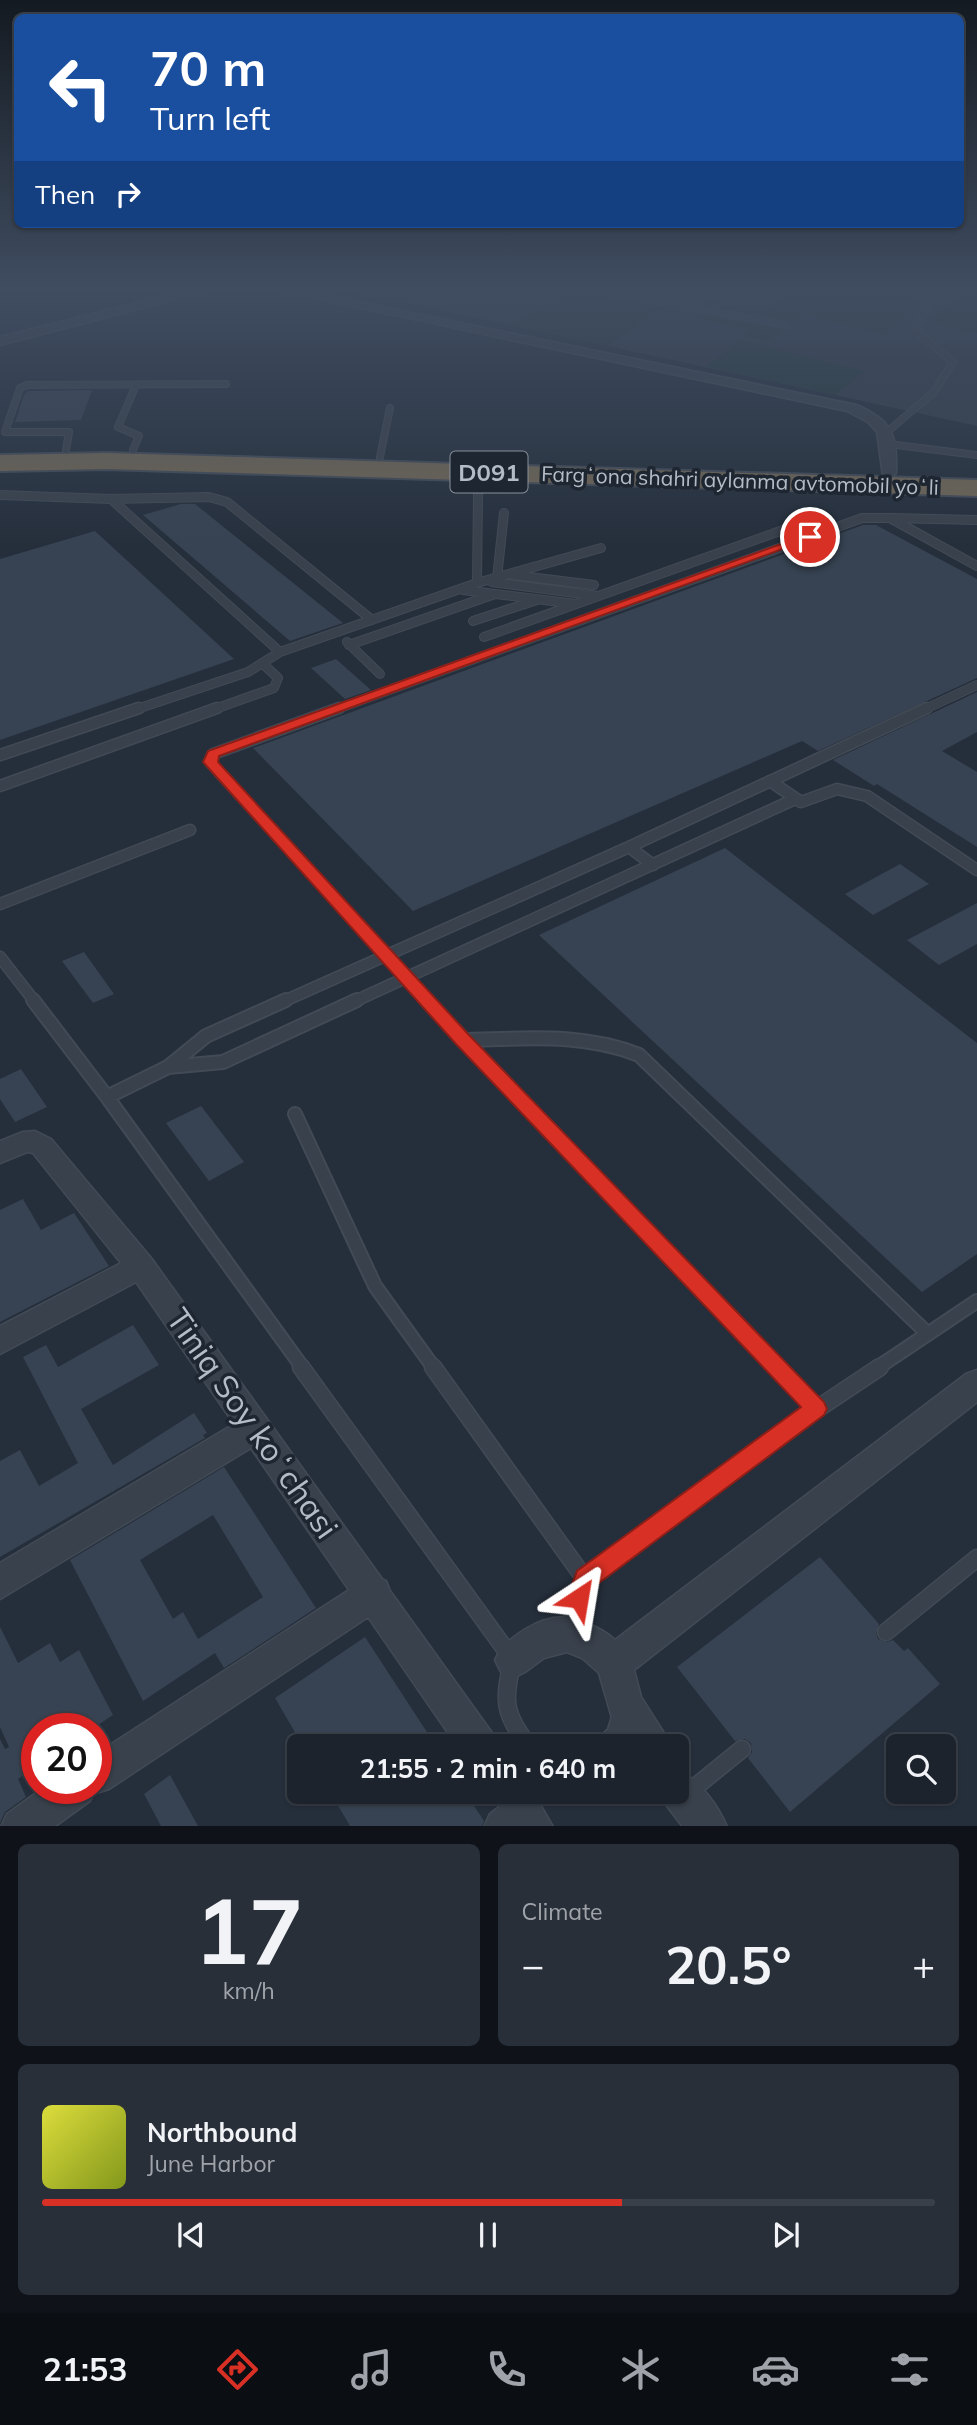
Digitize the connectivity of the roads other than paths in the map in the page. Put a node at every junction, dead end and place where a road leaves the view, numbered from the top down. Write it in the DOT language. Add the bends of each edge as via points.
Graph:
graph roads {
  1 [pos="693,375"];
  2 [pos="948,375"];
  3 [pos="226,384"];
  4 [pos="136,385"];
  5 [pos="390,408"];
  6 [pos="888,438"];
  7 [pos="66,450"];
  8 [pos="133,450"];
  9 [pos="0,452"];
  10 [pos="977,456"];
  11 [pos="380,457"];
  12 [pos="0,463"];
  13 [pos="482,472"];
  14 [pos="888,473"];
  15 [pos="976,488"];
  16 [pos="0,495"];
  17 [pos="111,499"];
  18 [pos="504,513"];
  19 [pos="890,517"];
  20 [pos="977,520"];
  21 [pos="794,526"];
  22 [pos="601,548"];
  23 [pos="977,566"];
  24 [pos="508,575"];
  25 [pos="497,578"];
  26 [pos="481,582"];
  27 [pos="594,585"];
  28 [pos="459,590"];
  29 [pos="495,594"];
  30 [pos="600,596"];
  31 [pos="540,599"];
  32 [pos="578,604"];
  33 [pos="372,620"];
  34 [pos="473,621"];
  35 [pos="336,632"];
  36 [pos="484,637"];
  37 [pos="349,645"];
  38 [pos="279,652"];
  39 [pos="262,663"];
  40 [pos="380,674"];
  41 [pos="977,685"];
  42 [pos="0,755"];
  43 [pos="770,781"];
  44 [pos="0,786"];
  45 [pos="795,799"];
  46 [pos="190,830"];
  47 [pos="629,847"];
  48 [pos="653,865"];
  49 [pos="977,870"];
  50 [pos="0,904"];
  51 [pos="386,956"];
  52 [pos="0,957"];
  53 [pos="406,978"];
  54 [pos="463,1040"];
  55 [pos="168,1067"];
  56 [pos="107,1097"];
  57 [pos="295,1114"];
  58 [pos="0,1153"];
  59 [pos="141,1266"];
  60 [pos="977,1301"];
  61 [pos="928,1334"];
  62 [pos="0,1341"];
  63 [pos="977,1384"];
  64 [pos="817,1409"];
  65 [pos="256,1428"];
  66 [pos="977,1558"];
  67 [pos="585,1579"];
  68 [pos="0,1582"];
  69 [pos="373,1593"];
  70 [pos="886,1632"];
  71 [pos="567,1635"];
  72 [pos="513,1660"];
  73 [pos="614,1664"];
  74 [pos="625,1705"];
  75 [pos="471,1734"];
  76 [pos="519,1734"];
  77 [pos="615,1734"];
  78 [pos="643,1734"];
  79 [pos="742,1749"];
  80 [pos="112,1765"];
  81 [pos="689,1787"];
  82 [pos="53,1804"];
  83 [pos="689,1804"];
  84 [pos="20,1826"];
  85 [pos="708,1826"];
  1 -- 6 [label="street" via="851,408 877,421"];
  2 -- 6 [label="lane"];
  3 -- 4 [label="lane"];
  4 -- 7 [label="lane" via="20,388 5,432 69,432"];
  4 -- 8 [label="lane" via="118,427 139,436"];
  5 -- 11 [label="lane"];
  6 -- 10 [label="lane"];
  6 -- 14 [label="street"];
  7 -- 8 [label="highway, Fargʻona shahri aylanma avtomobil yoʻli / D091"];
  7 -- 9 [label="highway, Fargʻona shahri aylanma avtomobil yoʻli / D091"];
  8 -- 11 [label="highway, Fargʻona shahri aylanma avtomobil yoʻli / D091"];
  11 -- 14 [label="highway, Fargʻona shahri aylanma avtomobil yoʻli / D091"];
  12 -- 13 [label="highway, Fargʻona shahri aylanma avtomobil yoʻli / D091" via="107,461"];
  13 -- 15 [label="highway, Fargʻona shahri aylanma avtomobil yoʻli / D091"];
  13 -- 26 [label="lane" via="478,495"];
  14 -- 15 [label="highway, Fargʻona shahri aylanma avtomobil yoʻli / D091"];
  16 -- 17 [label="lane"];
  17 -- 33 [label="lane" via="209,497 227,502"];
  17 -- 38 [label="lane"];
  18 -- 25 [label="lane"];
  19 -- 20 [label="lane"];
  19 -- 23 [label="lane"];
  19 -- 51 [label="lane" via="862,518 213,754 210,762"];
  21 -- 30 [label="lane"];
  22 -- 24 [label="lane"];
  24 -- 25 [label="lane"];
  24 -- 27 [label="lane"];
  25 -- 26 [label="lane"];
  26 -- 28 [label="lane"];
  26 -- 30 [label="lane"];
  28 -- 29 [label="lane"];
  28 -- 33 [label="lane"];
  29 -- 31 [label="lane"];
  29 -- 37 [label="lane"];
  30 -- 32 [label="lane"];
  31 -- 32 [label="lane"];
  31 -- 34 [label="lane"];
  32 -- 36 [label="lane"];
  33 -- 35 [label="lane"];
  35 -- 37 [label="lane"];
  35 -- 38 [label="lane"];
  37 -- 40 [label="lane"];
  38 -- 39 [label="lane"];
  39 -- 42 [label="lane" via="248,672"];
  39 -- 44 [label="lane" via="278,678 274,688"];
  41 -- 43 [label="lane"];
  43 -- 45 [label="lane"];
  43 -- 47 [label="lane"];
  45 -- 48 [label="lane"];
  45 -- 49 [label="lane" via="805,803 837,789 867,796"];
  46 -- 50 [label="lane"];
  47 -- 48 [label="lane"];
  47 -- 51 [label="lane"];
  48 -- 53 [label="lane"];
  51 -- 53 [label="lane"];
  51 -- 55 [label="lane" via="206,1036"];
  52 -- 56 [label="lane"];
  53 -- 54 [label="lane"];
  53 -- 55 [label="lane" via="223,1062"];
  54 -- 61 [label="lane" via="596,1040 639,1055"];
  54 -- 64 [label="lane"];
  55 -- 56 [label="lane"];
  56 -- 72 [label="lane"];
  57 -- 67 [label="lane" via="376,1286"];
  58 -- 59 [label="street, Tiniq Soy koʻchasi" via="35,1141 42,1146"];
  59 -- 62 [label="street"];
  59 -- 65 [label="street, Tiniq Soy koʻchasi"];
  60 -- 61 [label="lane"];
  61 -- 64 [label="lane"];
  63 -- 73 [label="street"];
  64 -- 67 [label="lane"];
  65 -- 68 [label="street"];
  65 -- 69 [label="street, Tiniq Soy koʻchasi"];
  66 -- 70 [label="lane"];
  67 -- 71 [label="lane"];
  69 -- 75 [label="street, Tiniq Soy koʻchasi"];
  69 -- 80 [label="street"];
  71 -- 72 [label="street" via="537,1642"];
  71 -- 73 [label="street" via="593,1644"];
  72 -- 76 [label="lane" via="504,1693 510,1724"];
  73 -- 74 [label="street"];
  74 -- 77 [label="lane"];
  74 -- 78 [label="street"];
  79 -- 81 [label="lane"];
  82 -- 84 [label="street"];
  83 -- 85 [label="street"];
}
